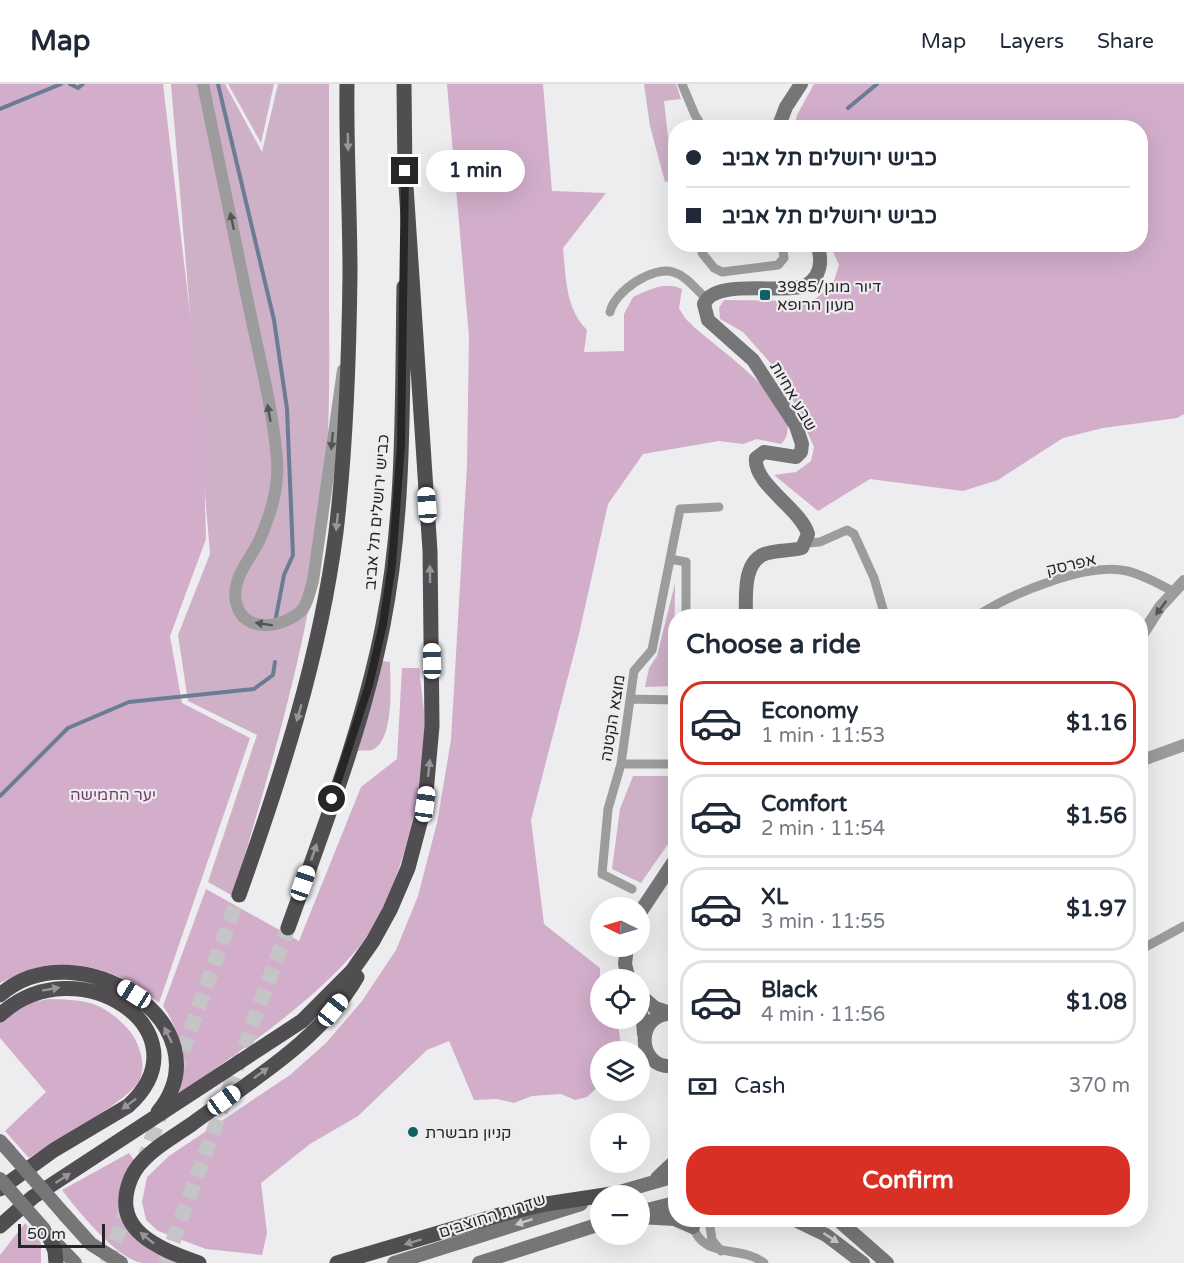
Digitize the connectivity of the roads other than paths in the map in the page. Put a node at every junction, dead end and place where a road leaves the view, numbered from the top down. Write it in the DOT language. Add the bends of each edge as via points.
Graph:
graph roads {
  1 [pos="203,84"];
  2 [pos="347,84"];
  3 [pos="404,84"];
  4 [pos="682,84"];
  5 [pos="801,84"];
  6 [pos="698,120"];
  7 [pos="781,120"];
  8 [pos="405,171"];
  9 [pos="783,252"];
  10 [pos="818,252"];
  11 [pos="702,253"];
  12 [pos="706,298"];
  13 [pos="610,312"];
  14 [pos="348,342"];
  15 [pos="720,507"];
  16 [pos="806,543"];
  17 [pos="670,559"];
  18 [pos="1184,581"];
  19 [pos="1174,592"];
  20 [pos="687,609"];
  21 [pos="746,609"];
  22 [pos="883,609"];
  23 [pos="991,609"];
  24 [pos="1148,627"];
  25 [pos="630,699"];
  26 [pos="668,700"];
  27 [pos="1184,745"];
  28 [pos="1148,758"];
  29 [pos="621,764"];
  30 [pos="668,764"];
  31 [pos="668,870"];
  32 [pos="401,886"];
  33 [pos="632,889"];
  34 [pos="239,895"];
  35 [pos="650,898"];
  36 [pos="1184,926"];
  37 [pos="288,928"];
  38 [pos="1148,946"];
  39 [pos="0,995"];
  40 [pos="650,1003"];
  41 [pos="668,1011"];
  42 [pos="0,1015"];
  43 [pos="668,1016"];
  44 [pos="644,1029"];
  45 [pos="644,1035"];
  46 [pos="645,1041"];
  47 [pos="650,1054"];
  48 [pos="668,1065"];
  49 [pos="668,1068"];
  50 [pos="650,1075"];
  51 [pos="145,1124"];
  52 [pos="4,1146"];
  53 [pos="668,1167"];
  54 [pos="668,1178"];
  55 [pos="0,1179"];
  56 [pos="653,1181"];
  57 [pos="640,1185"];
  58 [pos="0,1189"];
  59 [pos="590,1198"];
  60 [pos="590,1201"];
  61 [pos="668,1205"];
  62 [pos="650,1209"];
  63 [pos="650,1218"];
  64 [pos="668,1219"];
  65 [pos="0,1226"];
  66 [pos="590,1227"];
  67 [pos="694,1227"];
  68 [pos="710,1227"];
  69 [pos="809,1227"];
  70 [pos="846,1227"];
  71 [pos="46,1233"];
  72 [pos="723,1252"];
  73 [pos="56,1263"];
  74 [pos="75,1263"];
  75 [pos="122,1263"];
  76 [pos="199,1263"];
  77 [pos="337,1263"];
  78 [pos="394,1263"];
  79 [pos="479,1263"];
  80 [pos="764,1263"];
  81 [pos="863,1263"];
  82 [pos="887,1263"];
  14 -- 1 [label="street, one-way" via="326,496 304,609 282,625 258,624 241,613 236,601 238,579 273,504 277,460"];
  2 -- 14 [label="highway, one-way"];
  3 -- 8 [label="highway, כביש ירושלים תל אביב"];
  4 -- 6 [label="street"];
  5 -- 7 [label="main road"];
  32 -- 8 [label="highway, one-way" via="425,804 432,726 430,551"];
  37 -- 8 [label="highway, כביש ירושלים תל אביב, one-way" via="360,716 388,594 400,464"];
  9 -- 11 [label="street" via="784,258 778,265 724,272 714,268"];
  10 -- 12 [label="main road" via="820,269 805,286 724,290"];
  12 -- 13 [label="street" via="682,276 667,271 629,285"];
  12 -- 16 [label="main road, שבע אחיות" via="708,320 753,360 799,433 799,455 787,457 765,452 755,462 760,475 807,528"];
  14 -- 34 [label="highway, one-way" via="341,480 321,623 289,747"];
  15 -- 17 [label="street, מוצא הקטנה" via="680,509"];
  16 -- 21 [label="main road" via="793,550 768,553 753,564 745,590"];
  16 -- 22 [label="street" via="820,542 847,530 854,534"];
  17 -- 20 [label="street" via="686,562"];
  17 -- 25 [label="street, מוצא הקטנה" via="651,650 634,671"];
  18 -- 19 [label="street"];
  19 -- 23 [label="street, אפרסק" via="1125,570 1085,573 1020,594"];
  19 -- 24 [label="street, one-way"];
  25 -- 26 [label="street"];
  25 -- 29 [label="street, מוצא הקטנה"];
  27 -- 28 [label="street"];
  29 -- 30 [label="street"];
  29 -- 33 [label="street, מוצא הקטנה" via="608,809 602,874"];
  31 -- 35 [label="main road"];
  32 -- 51 [label="highway" via="373,941 329,997 272,1042"];
  76 -- 32 [label="highway, one-way" via="160,1248 137,1230 128,1217 126,1203 131,1177 152,1153 297,1046 323,1022 354,984 378,942"];
  36 -- 38 [label="street"];
  51 -- 39 [label="highway, one-way" via="168,1098 176,1058 165,1028 134,994 97,976 59,972 22,981"];
  40 -- 41 [label="main road"];
  42 -- 58 [label="highway, one-way" via="13,1003 36,992 61,987 88,989 127,1008 146,1030 154,1053 152,1076 128,1106 54,1150"];
  43 -- 45 [label="main road" via="650,1022"];
  44 -- 45 [label="main road"];
  45 -- 46 [label="main road"];
  47 -- 48 [label="main road"];
  49 -- 50 [label="street"];
  65 -- 51 [label="highway, one-way" via="33,1197"];
  52 -- 75 [label="main road, bridge" via="91,1244"];
  53 -- 56 [label="main road"];
  54 -- 56 [label="main road, שדרות החוצבים"];
  55 -- 71 [label="main road, bridge"];
  56 -- 57 [label="main road, שדרות החוצבים"];
  59 -- 77 [label="highway, one-way" via="503,1214"];
  60 -- 78 [label="main road, שדרות החוצבים, one-way"];
  61 -- 62 [label="main road"];
  63 -- 64 [label="main road"];
  66 -- 79 [label="main road"];
  67 -- 72 [label="street" via="702,1242"];
  68 -- 72 [label="street" via="712,1240"];
  69 -- 81 [label="main road, one-way"];
  70 -- 82 [label="main road"];
  71 -- 73 [label="highway"];
  71 -- 74 [label="main road"];
  72 -- 80 [label="street"];
}
